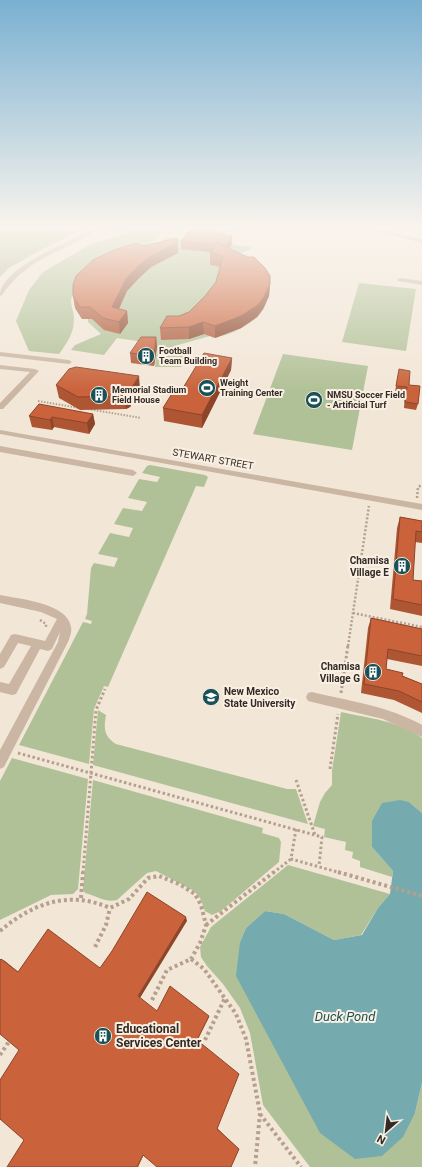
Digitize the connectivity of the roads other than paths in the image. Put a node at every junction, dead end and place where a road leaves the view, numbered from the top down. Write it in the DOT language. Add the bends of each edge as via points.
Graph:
graph roads {
  1 [pos="8,282"];
  2 [pos="0,294"];
  3 [pos="0,354"];
  4 [pos="69,362"];
  5 [pos="0,366"];
  6 [pos="0,407"];
  7 [pos="0,432"];
  8 [pos="0,449"];
  9 [pos="133,473"];
  10 [pos="422,507"];
  11 [pos="0,599"];
  12 [pos="62,619"];
  13 [pos="38,643"];
  14 [pos="0,664"];
  15 [pos="0,687"];
  16 [pos="312,697"];
  17 [pos="422,730"];
  18 [pos="0,763"];
  1 -- 2 [label="street"];
  3 -- 4 [label="street"];
  5 -- 6 [label="street" via="35,371"];
  7 -- 10 [label="street, STEWART STREET"];
  8 -- 9 [label="street"];
  11 -- 12 [label="street" via="54,611"];
  12 -- 13 [label="street" via="48,646"];
  12 -- 18 [label="street" via="67,629 66,636"];
  13 -- 14 [label="street" via="15,638"];
  13 -- 15 [label="street" via="12,690"];
  16 -- 17 [label="street" via="389,716"];
}
